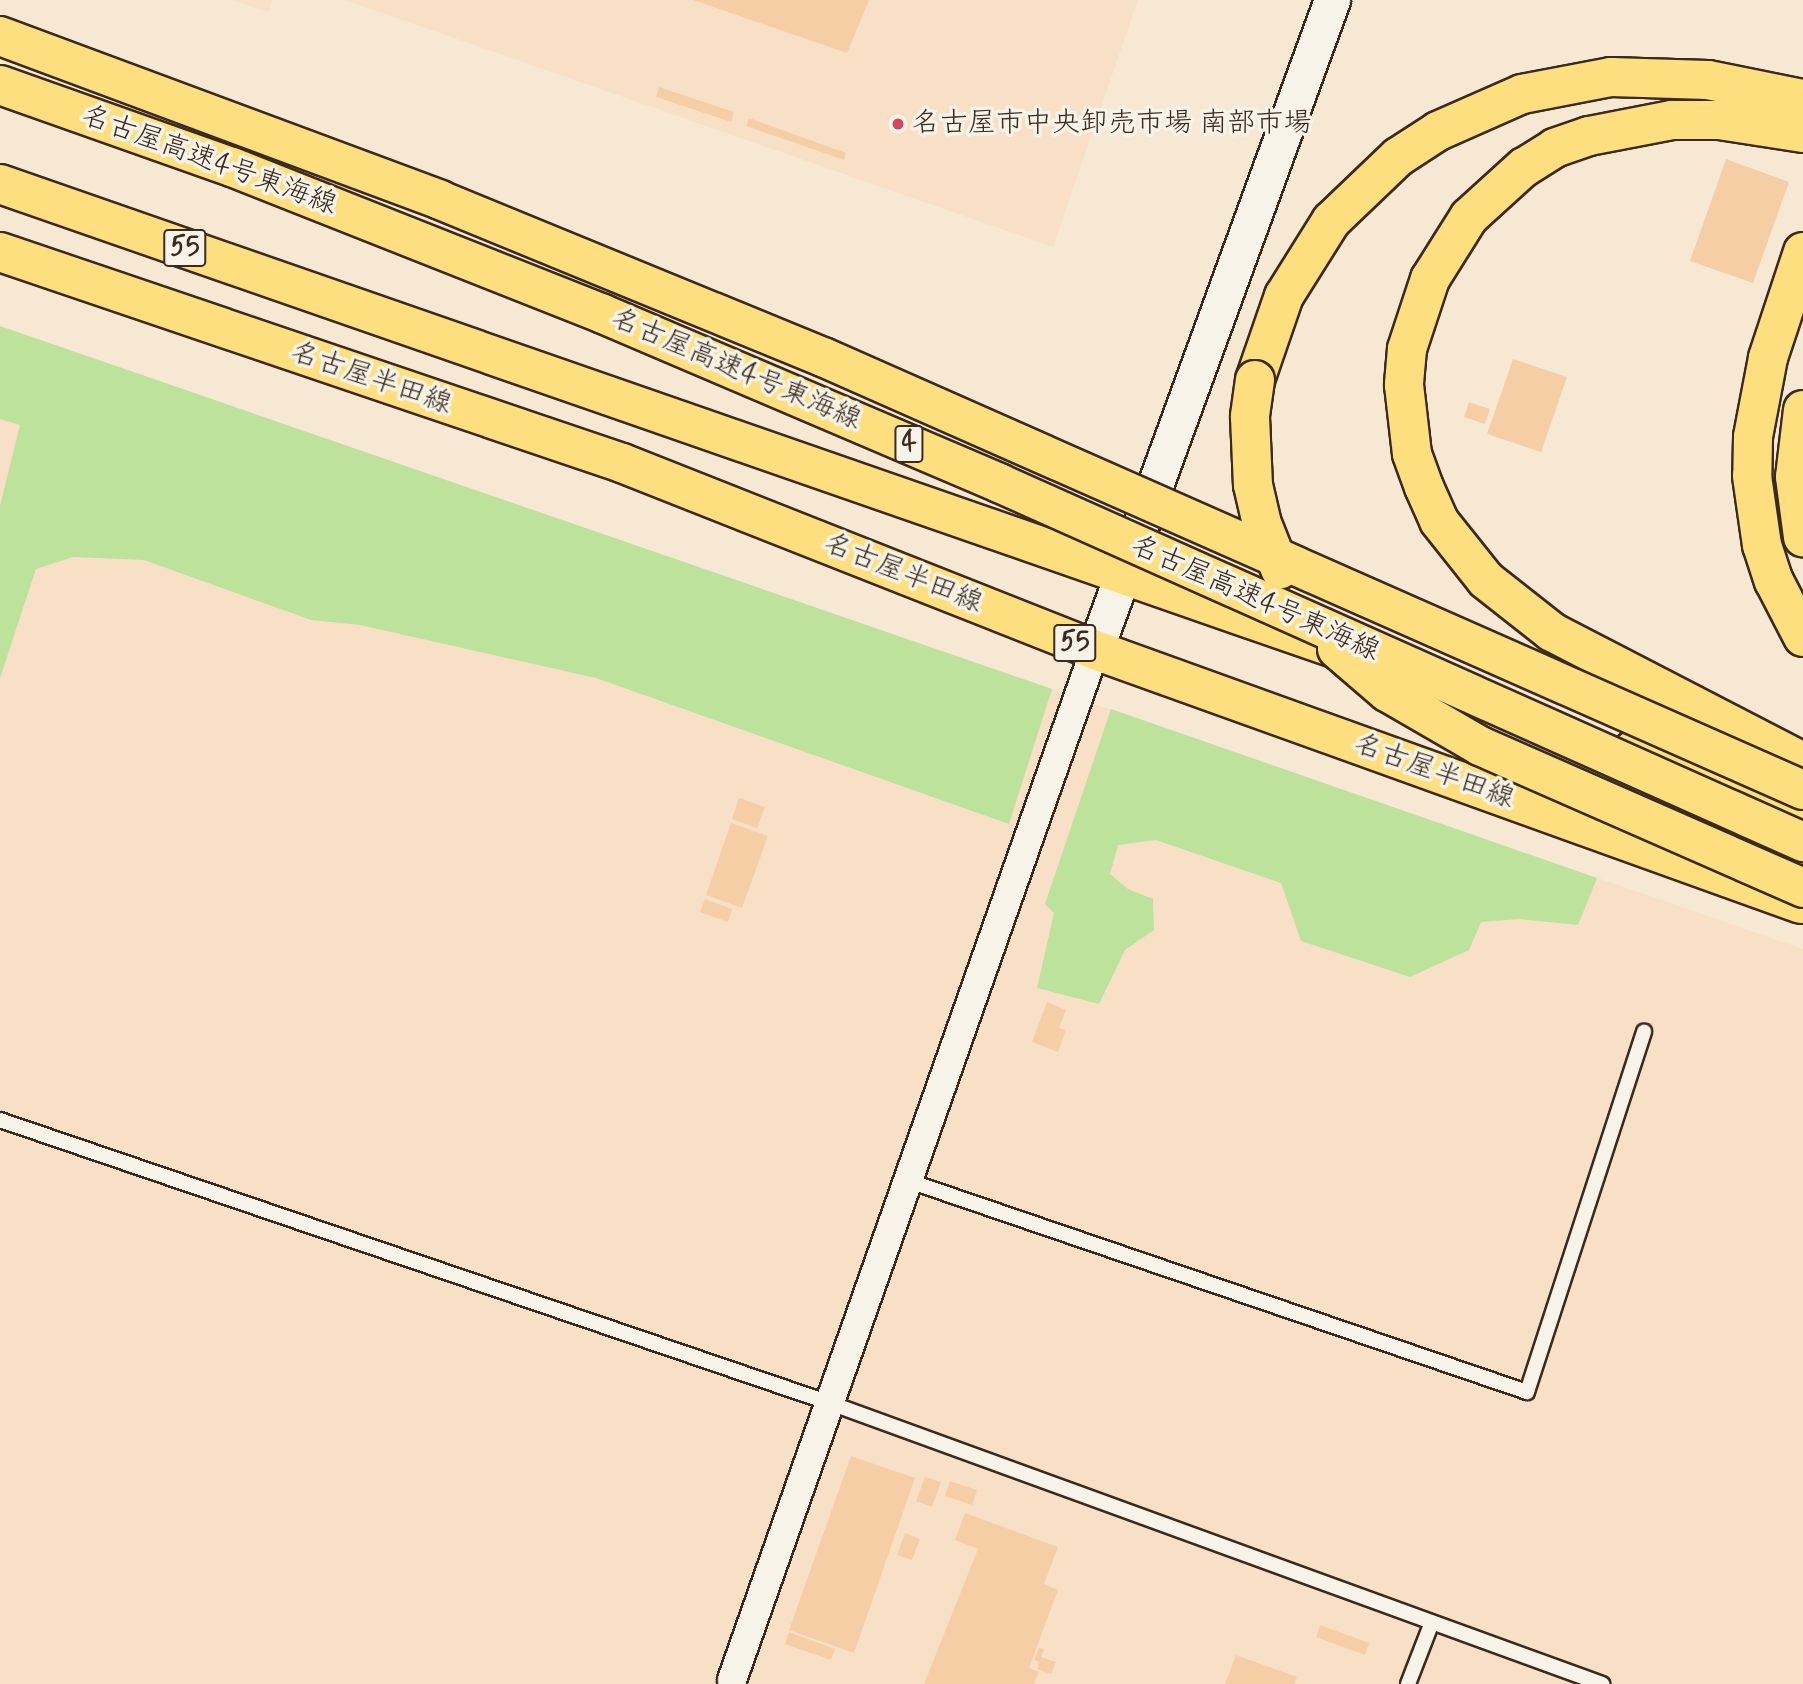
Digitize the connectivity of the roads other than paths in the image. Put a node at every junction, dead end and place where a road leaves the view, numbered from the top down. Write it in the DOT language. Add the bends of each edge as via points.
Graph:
graph roads {
  1 [pos="1332,0"];
  2 [pos="0,36"];
  3 [pos="0,85"];
  4 [pos="1803,99"];
  5 [pos="1803,133"];
  6 [pos="0,184"];
  7 [pos="1803,251"];
  8 [pos="0,252"];
  9 [pos="1803,410"];
  10 [pos="1803,537"];
  11 [pos="1122,576"];
  12 [pos="1803,637"];
  13 [pos="1095,650"];
  14 [pos="1803,762"];
  15 [pos="1803,790"];
  16 [pos="1803,808"];
  17 [pos="1803,842"];
  18 [pos="1803,887"];
  19 [pos="1803,905"];
  20 [pos="1644,1032"];
  21 [pos="0,1120"];
  22 [pos="909,1181"];
  23 [pos="830,1403"];
  24 [pos="1432,1622"];
  25 [pos="738,1682"];
  26 [pos="1408,1684"];
  27 [pos="1602,1684"];
  1 -- 11 [label="street"];
  2 -- 15 [label="main road, 名古屋高速4号東海線 / 4, bridge" via="440,200 823,357"];
  3 -- 17 [label="main road, 名古屋高速4号東海線 / 4, bridge" via="232,167 615,319 999,483"];
  4 -- 18 [label="main road, bridge" via="1708,80 1611,77 1522,94 1438,131 1361,189 1304,258 1284,296 1258,369 1250,450 1261,521 1275,559 1312,620 1349,662 1408,705 1480,746"];
  5 -- 14 [label="main road" via="1718,120 1672,120 1589,136 1555,148 1524,167 1469,217 1430,279 1407,349 1404,385 1412,454 1424,487 1439,521 1486,580 1552,632"];
  6 -- 11 [label="main road, 55"];
  7 -- 12 [label="main road" via="1759,398 1752,476 1762,545 1774,581"];
  8 -- 13 [label="main road, 名古屋半田線 / 55" via="622,463"];
  9 -- 10 [label="main road" via="1795,477"];
  11 -- 13 [label="street"];
  11 -- 16 [label="main road, 55"];
  13 -- 19 [label="main road, 名古屋半田線 / 55"];
  13 -- 22 [label="street"];
  20 -- 22 [label="lane" via="1527,1392"];
  21 -- 23 [label="lane"];
  22 -- 23 [label="street"];
  23 -- 24 [label="lane"];
  23 -- 25 [label="street"];
  24 -- 26 [label="lane"];
  24 -- 27 [label="lane"];
}
